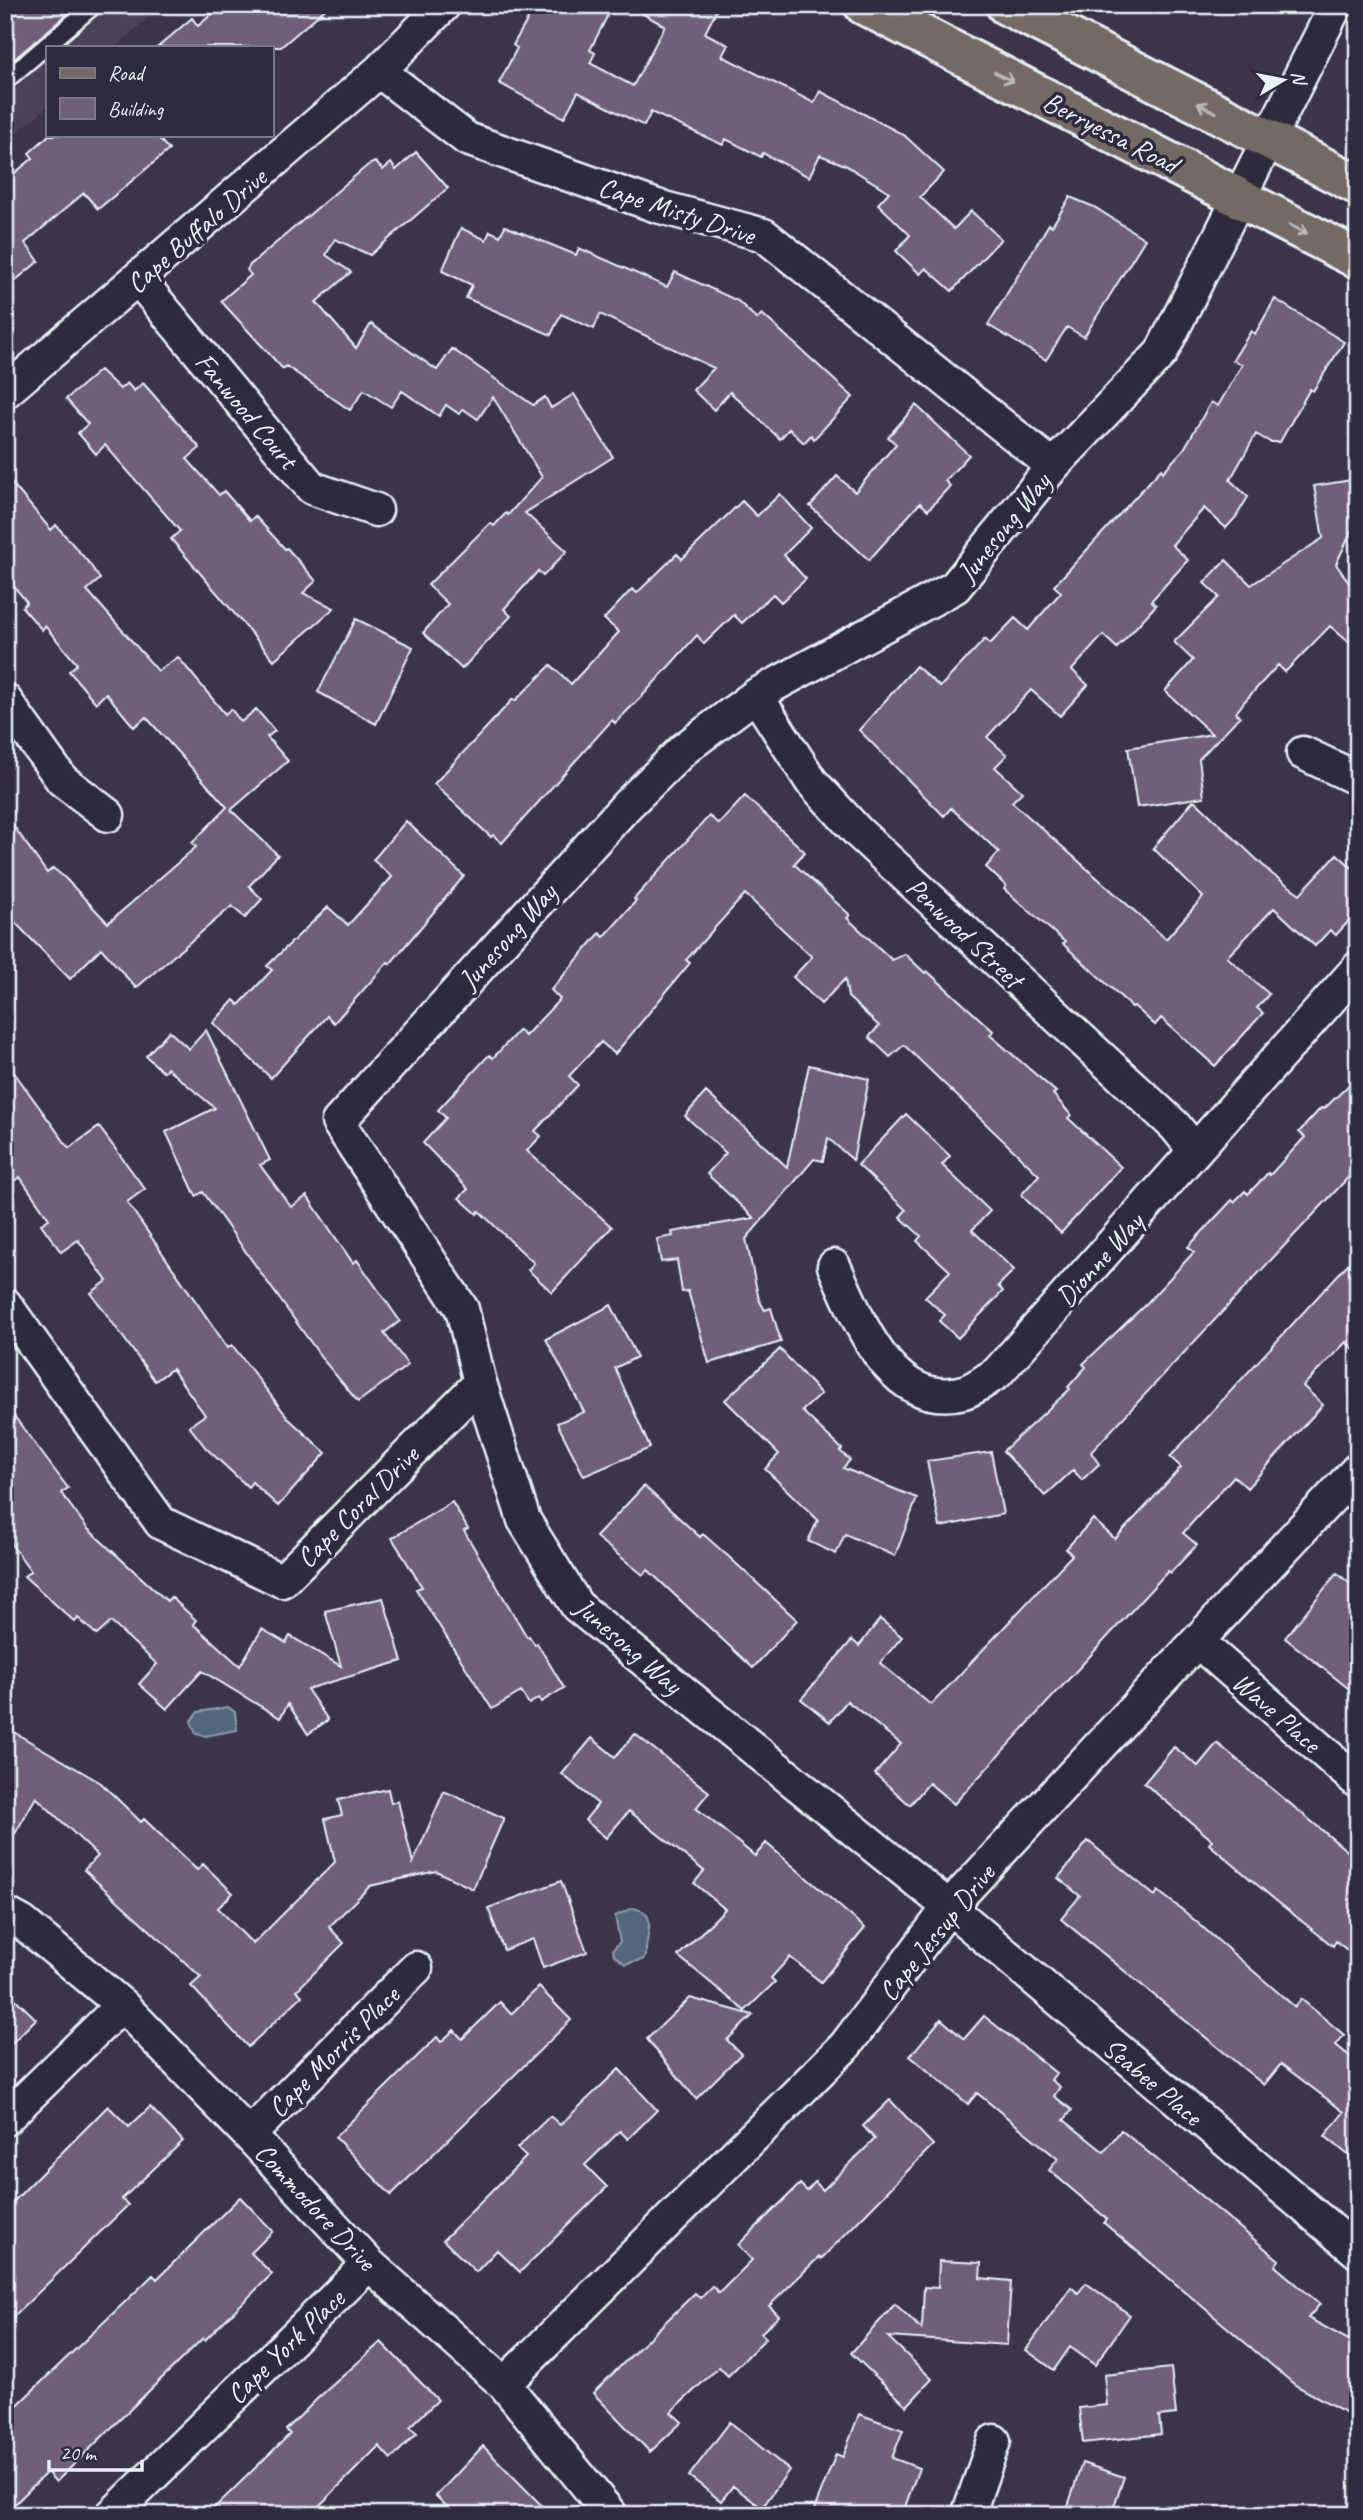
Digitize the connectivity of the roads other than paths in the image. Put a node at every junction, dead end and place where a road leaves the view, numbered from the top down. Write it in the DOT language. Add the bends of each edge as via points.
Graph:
graph roads {
  1 [pos="94,5"];
  2 [pos="444,5"];
  3 [pos="864,5"];
  4 [pos="1006,5"];
  5 [pos="1336,5"];
  6 [pos="379,71"];
  7 [pos="5,81"];
  8 [pos="1267,140"];
  9 [pos="1358,186"];
  10 [pos="1239,198"];
  11 [pos="1358,259"];
  12 [pos="139,280"];
  13 [pos="5,392"];
  14 [pos="1053,466"];
  15 [pos="376,510"];
  16 [pos="757,695"];
  17 [pos="5,700"];
  18 [pos="1303,753"];
  19 [pos="1358,779"];
  20 [pos="108,815"];
  21 [pos="1358,968"];
  22 [pos="1195,1151"];
  23 [pos="834,1266"];
  24 [pos="5,1304"];
  25 [pos="480,1383"];
  26 [pos="1358,1469"];
  27 [pos="1198,1642"];
  28 [pos="1358,1782"];
  29 [pos="949,1907"];
  30 [pos="5,1913"];
  31 [pos="416,1968"];
  32 [pos="122,2005"];
  33 [pos="5,2119"];
  34 [pos="249,2135"];
  35 [pos="1358,2252"];
  36 [pos="369,2264"];
  37 [pos="504,2384"];
  38 [pos="994,2441"];
  39 [pos="112,2515"];
  40 [pos="611,2515"];
  41 [pos="968,2515"];
  1 -- 7 [label="lane"];
  2 -- 6 [label="street, Cape Buffalo Drive"];
  3 -- 10 [label="main road, Berryessa Road, one-way"];
  8 -- 4 [label="main road, one-way"];
  5 -- 8 [label="street, Junesong Way"];
  6 -- 12 [label="street, Cape Buffalo Drive"];
  6 -- 14 [label="street, Cape Misty Drive" via="467,139 657,206 764,235"];
  8 -- 9 [label="main road"];
  8 -- 10 [label="street, Junesong Way"];
  10 -- 11 [label="main road, Berryessa Road, one-way"];
  10 -- 14 [label="street, Junesong Way" via="1161,353"];
  12 -- 13 [label="street, Cape Buffalo Drive"];
  12 -- 15 [label="street, Fanwood Court" via="312,488"];
  14 -- 16 [label="street, Junesong Way" via="955,587"];
  16 -- 22 [label="street, Penwood Street" via="811,781 858,832 1175,1126"];
  16 -- 25 [label="street, Junesong Way" via="684,749 627,805 338,1122 462,1309"];
  17 -- 20 [label="street" via="62,780"];
  18 -- 19 [label="street"];
  21 -- 22 [label="street, Dionne Way"];
  22 -- 23 [label="street, Dionne Way" via="997,1373 966,1392 937,1394 908,1383 881,1359"];
  24 -- 25 [label="street, Cape Coral Drive" via="161,1523 282,1581"];
  25 -- 29 [label="street, Junesong Way" via="524,1520 577,1606"];
  26 -- 27 [label="street, Cape Jessup Drive"];
  27 -- 28 [label="street, Wave Place"];
  27 -- 29 [label="street, Cape Jessup Drive"];
  29 -- 35 [label="street, Seabee Place"];
  29 -- 37 [label="street, Cape Jessup Drive" via="845,2046"];
  30 -- 32 [label="street, Commodore Drive"];
  31 -- 34 [label="street, Cape Morris Place"];
  32 -- 33 [label="street"];
  32 -- 34 [label="street, Commodore Drive"];
  34 -- 36 [label="street, Commodore Drive"];
  36 -- 37 [label="street, Commodore Drive"];
  36 -- 39 [label="street, Cape York Place"];
  37 -- 40 [label="street, Commodore Drive"];
  38 -- 41 [label="street"];
}
